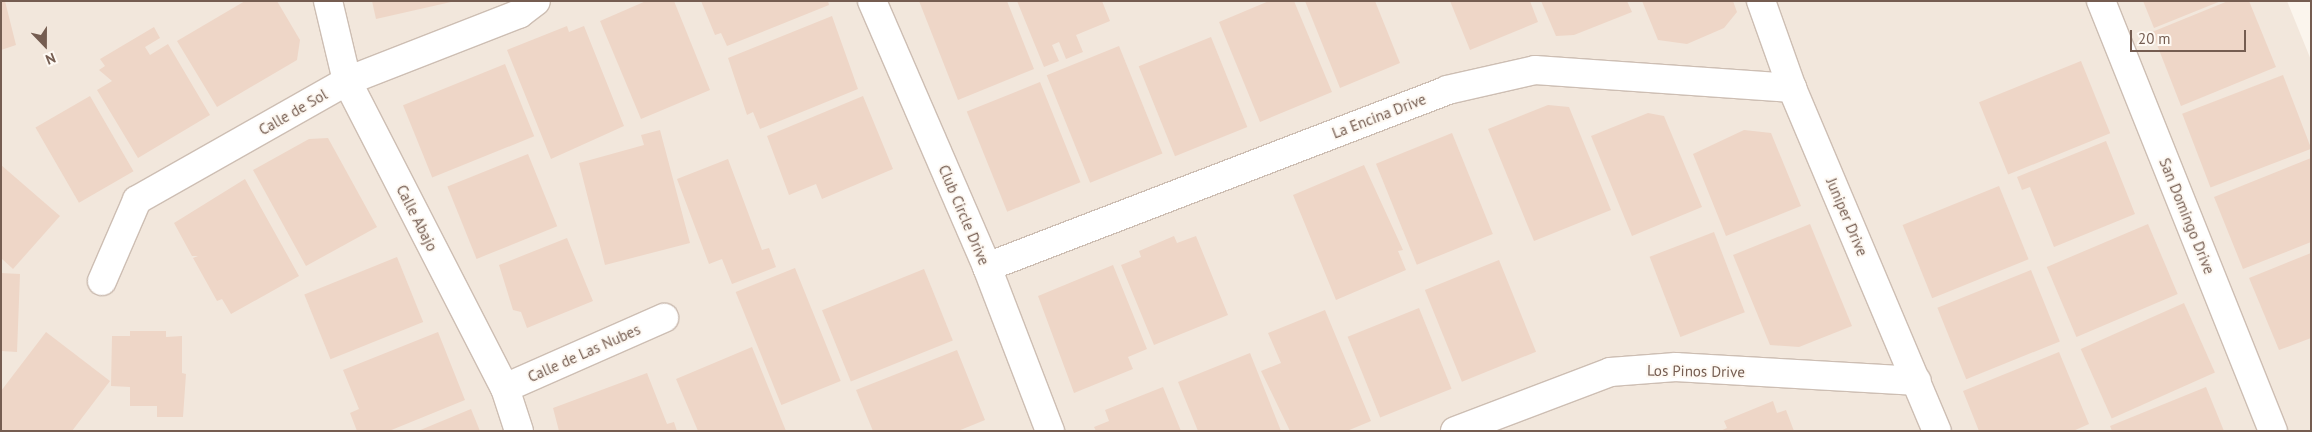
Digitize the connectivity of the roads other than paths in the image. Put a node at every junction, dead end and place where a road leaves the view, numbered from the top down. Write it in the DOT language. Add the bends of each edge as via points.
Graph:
graph roads {
  1 [pos="328,1"];
  2 [pos="536,1"];
  3 [pos="872,1"];
  4 [pos="1761,1"];
  5 [pos="2101,1"];
  6 [pos="347,81"];
  7 [pos="1792,88"];
  8 [pos="987,267"];
  9 [pos="102,281"];
  10 [pos="664,318"];
  11 [pos="1917,381"];
  12 [pos="505,388"];
  13 [pos="519,431"];
  14 [pos="1050,431"];
  15 [pos="1455,431"];
  16 [pos="1937,431"];
  17 [pos="2272,431"];
  1 -- 6 [label="street, Calle Abajo"];
  2 -- 6 [label="street, Calle de Sol" via="519,14"];
  3 -- 8 [label="street, Club Circle Drive"];
  4 -- 7 [label="street, Juniper Drive"];
  5 -- 17 [label="street, San Domingo Drive"];
  6 -- 9 [label="street, Calle de Sol" via="138,200"];
  6 -- 12 [label="street, Calle Abajo"];
  7 -- 8 [label="street, La Encina Drive" via="1535,70 1447,90"];
  7 -- 11 [label="street, Juniper Drive"];
  8 -- 14 [label="street, Club Circle Drive"];
  10 -- 12 [label="street, Calle de Las Nubes"];
  11 -- 15 [label="street, Los Pinos Drive" via="1676,367 1610,372"];
  11 -- 16 [label="street, Juniper Drive"];
  12 -- 13 [label="street, Calle Abajo"];
}
